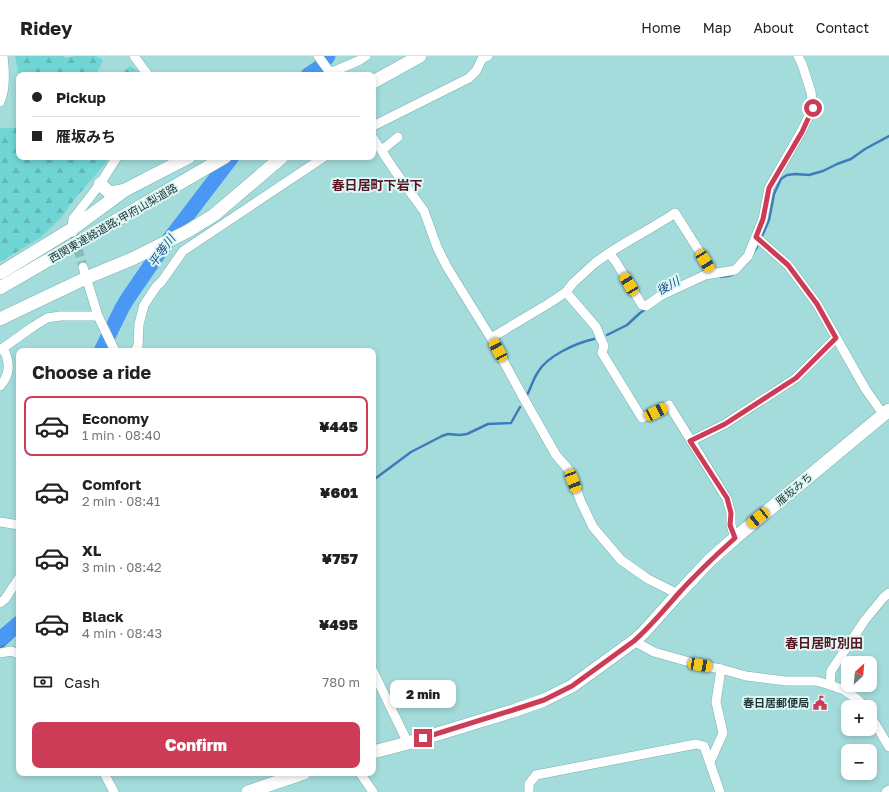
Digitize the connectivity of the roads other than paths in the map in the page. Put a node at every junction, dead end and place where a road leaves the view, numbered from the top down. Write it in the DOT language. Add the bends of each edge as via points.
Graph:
graph roads {
  1 [pos="2,56"];
  2 [pos="134,56"];
  3 [pos="318,56"];
  4 [pos="366,56"];
  5 [pos="416,56"];
  6 [pos="420,56"];
  7 [pos="488,56"];
  8 [pos="798,56"];
  9 [pos="146,72"];
  10 [pos="330,72"];
  11 [pos="335,72"];
  12 [pos="376,74"];
  13 [pos="376,80"];
  14 [pos="0,102"];
  15 [pos="376,124"];
  16 [pos="398,138"];
  17 [pos="376,142"];
  18 [pos="382,150"];
  19 [pos="115,160"];
  20 [pos="183,160"];
  21 [pos="220,160"];
  22 [pos="278,160"];
  23 [pos="320,160"];
  24 [pos="100,184"];
  25 [pos="125,190"];
  26 [pos="73,232"];
  27 [pos="756,237"];
  28 [pos="608,253"];
  29 [pos="85,272"];
  30 [pos="0,273"];
  31 [pos="713,273"];
  32 [pos="0,288"];
  33 [pos="566,292"];
  34 [pos="98,316"];
  35 [pos="0,319"];
  36 [pos="491,338"];
  37 [pos="836,338"];
  38 [pos="114,348"];
  39 [pos="137,348"];
  40 [pos="2,349"];
  41 [pos="0,386"];
  42 [pos="886,412"];
  43 [pos="690,441"];
  44 [pos="0,522"];
  45 [pos="16,525"];
  46 [pos="735,538"];
  47 [pos="16,582"];
  48 [pos="889,593"];
  49 [pos="678,594"];
  50 [pos="0,603"];
  51 [pos="634,641"];
  52 [pos="0,653"];
  53 [pos="16,653"];
  54 [pos="721,669"];
  55 [pos="376,677"];
  56 [pos="830,685"];
  57 [pos="858,700"];
  58 [pos="877,727"];
  59 [pos="408,743"];
  60 [pos="889,747"];
  61 [pos="376,751"];
  62 [pos="710,762"];
  63 [pos="106,776"];
  64 [pos="295,776"];
  65 [pos="362,776"];
  66 [pos="889,790"];
  67 [pos="114,792"];
  68 [pos="248,792"];
  69 [pos="373,792"];
  70 [pos="529,792"];
  71 [pos="720,792"];
  72 [pos="886,792"];
  1 -- 14 [label="street" via="5,73"];
  2 -- 9 [label="street"];
  3 -- 10 [label="street"];
  4 -- 11 [label="street"];
  5 -- 12 [label="highway"];
  6 -- 13 [label="highway"];
  7 -- 15 [label="street" via="482,59 469,78"];
  8 -- 27 [label="street" via="811,92 813,108 769,188 763,219"];
  16 -- 18 [label="street"];
  17 -- 18 [label="street"];
  18 -- 36 [label="street" via="424,211 447,267"];
  19 -- 24 [label="street"];
  20 -- 25 [label="highway"];
  21 -- 32 [label="highway, 西関東連絡道路;甲府山梨道路"];
  22 -- 29 [label="highway" via="214,215 188,231 132,259"];
  23 -- 39 [label="street" via="183,251 144,305"];
  24 -- 25 [label="highway" via="110,193"];
  24 -- 26 [label="street" via="73,220"];
  25 -- 26 [label="highway"];
  26 -- 30 [label="highway"];
  27 -- 31 [label="street" via="748,256 735,270"];
  27 -- 37 [label="street" via="788,265 817,304"];
  28 -- 31 [label="street" via="642,305 646,306 660,296"];
  28 -- 31 [label="street" via="675,213"];
  28 -- 33 [label="street"];
  29 -- 34 [label="street"];
  29 -- 35 [label="highway"];
  33 -- 36 [label="street"];
  33 -- 43 [label="street" via="596,327 604,346 602,353 642,418 669,405"];
  34 -- 38 [label="street"];
  34 -- 40 [label="street" via="48,318"];
  36 -- 49 [label="street" via="556,455 569,470 593,527 621,560 648,579"];
  37 -- 42 [label="street" via="866,390"];
  37 -- 43 [label="street" via="796,378 725,424"];
  40 -- 41 [label="street" via="9,363"];
  42 -- 46 [label="highway, 雁坂みち"];
  43 -- 46 [label="street" via="727,498 731,513 730,525"];
  44 -- 45 [label="street"];
  46 -- 49 [label="highway, 雁坂みち"];
  47 -- 50 [label="street"];
  48 -- 56 [label="street" via="865,620 831,671"];
  49 -- 51 [label="highway, 雁坂みち"];
  51 -- 54 [label="street" via="654,652"];
  51 -- 59 [label="highway, 雁坂みち" via="572,686 544,700"];
  52 -- 53 [label="street"];
  54 -- 56 [label="street" via="746,676 786,681 816,681"];
  54 -- 62 [label="street" via="716,702 723,733"];
  55 -- 59 [label="street"];
  56 -- 57 [label="street" via="844,690"];
  58 -- 60 [label="street"];
  59 -- 61 [label="highway, 雁坂みち"];
  62 -- 70 [label="street" via="704,746 696,744 536,775 529,784"];
  62 -- 71 [label="street"];
  63 -- 67 [label="street"];
  64 -- 68 [label="highway"];
  65 -- 69 [label="street"];
  66 -- 72 [label="street"];
}
